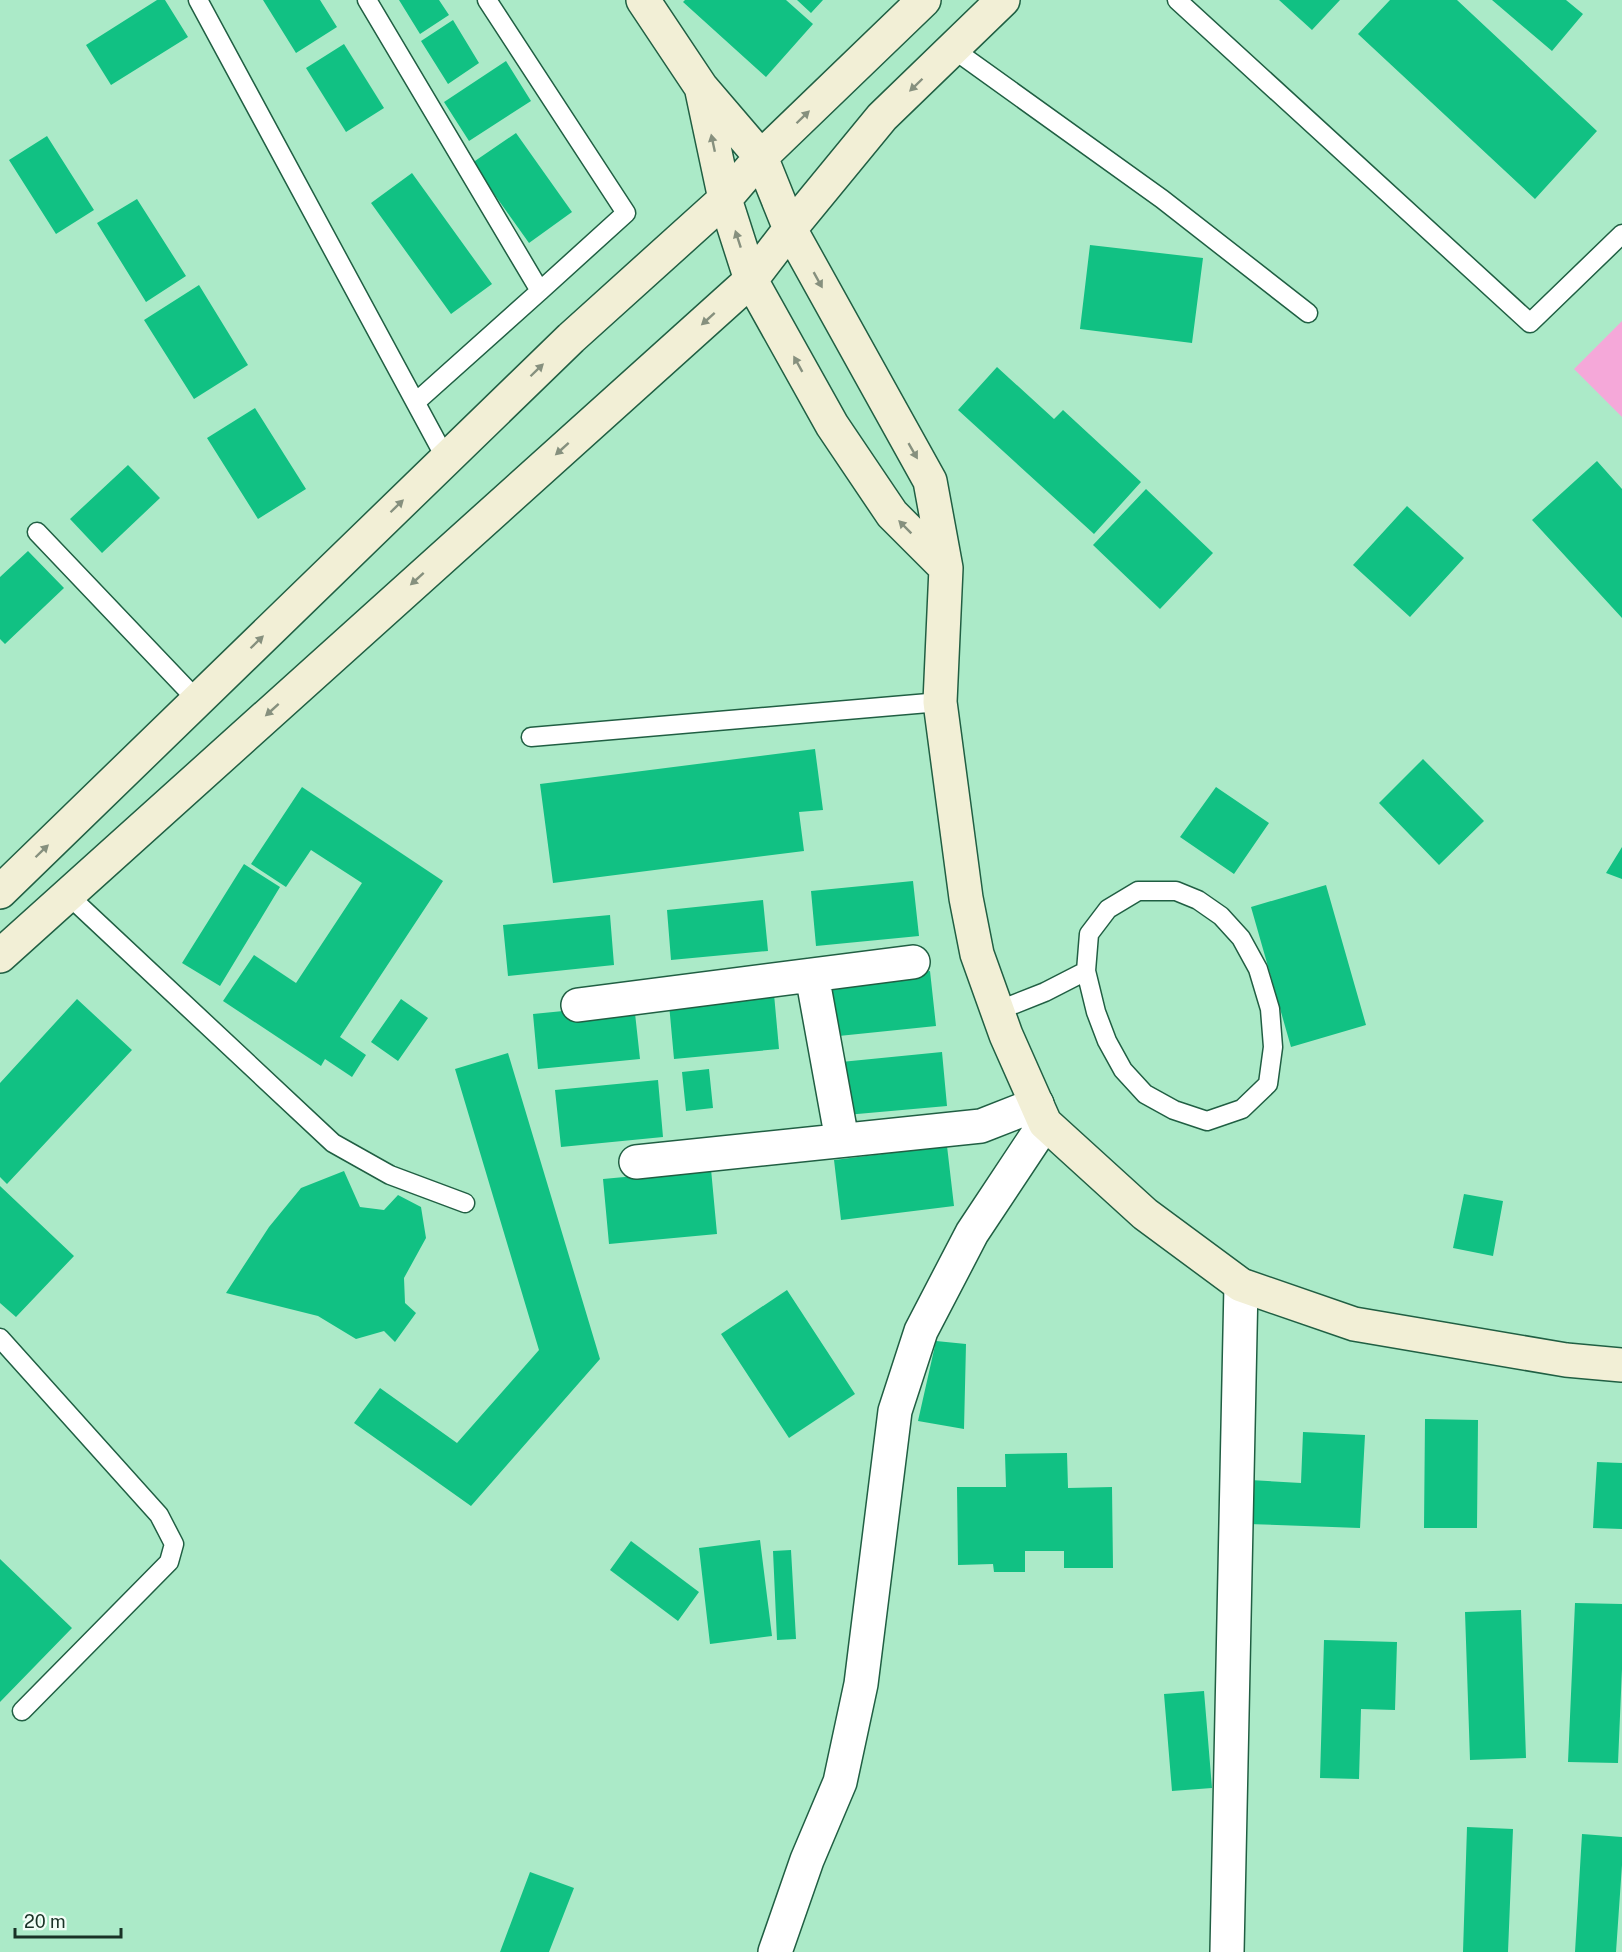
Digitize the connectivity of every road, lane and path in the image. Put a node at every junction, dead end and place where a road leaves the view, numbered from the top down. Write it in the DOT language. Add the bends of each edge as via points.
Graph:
graph roads {
  1 [pos="198,0"];
  2 [pos="368,0"];
  3 [pos="487,0"];
  4 [pos="643,0"];
  5 [pos="924,0"];
  6 [pos="1003,0"];
  7 [pos="1178,0"];
  8 [pos="953,49"];
  9 [pos="701,87"];
  10 [pos="761,157"];
  11 [pos="725,199"];
  12 [pos="790,229"];
  13 [pos="1622,234"];
  14 [pos="751,280"];
  15 [pos="540,291"];
  16 [pos="1308,313"];
  17 [pos="416,402"];
  18 [pos="446,459"];
  19 [pos="37,532"];
  20 [pos="946,568"];
  21 [pos="197,700"];
  22 [pos="940,702"];
  23 [pos="531,737"];
  24 [pos="0,892"];
  25 [pos="67,894"];
  26 [pos="0,956"];
  27 [pos="913,962"];
  28 [pos="1086,970"];
  29 [pos="812,975"];
  30 [pos="578,1005"];
  31 [pos="997,1011"];
  32 [pos="1041,1113"];
  33 [pos="842,1140"];
  34 [pos="636,1162"];
  35 [pos="465,1203"];
  36 [pos="1241,1285"];
  37 [pos="0,1338"];
  38 [pos="1622,1365"];
  39 [pos="22,1711"];
  40 [pos="775,1952"];
  41 [pos="1227,1952"];
  1 -- 17 [label="lane"];
  2 -- 15 [label="lane"];
  3 -- 15 [label="lane" via="626,213"];
  4 -- 9 [label="main road"];
  10 -- 5 [label="main road, one-way"];
  6 -- 8 [label="main road"];
  7 -- 13 [label="lane" via="1530,323"];
  8 -- 12 [label="main road, one-way" via="882,117"];
  8 -- 16 [label="lane" via="1162,199"];
  9 -- 10 [label="main road"];
  11 -- 9 [label="main road, one-way"];
  10 -- 11 [label="main road"];
  10 -- 12 [label="main road"];
  14 -- 11 [label="main road, one-way"];
  18 -- 11 [label="main road, one-way" via="571,338"];
  12 -- 14 [label="main road"];
  12 -- 20 [label="main road, one-way" via="930,481"];
  20 -- 14 [label="main road, one-way" via="892,514 832,425"];
  14 -- 25 [label="main road, one-way"];
  15 -- 17 [label="lane"];
  17 -- 18 [label="lane"];
  21 -- 18 [label="main road, one-way"];
  19 -- 21 [label="lane"];
  20 -- 22 [label="main road"];
  24 -- 21 [label="main road, one-way"];
  22 -- 23 [label="lane"];
  22 -- 31 [label="main road" via="977,954"];
  25 -- 26 [label="main road"];
  25 -- 35 [label="lane" via="333,1143 390,1175"];
  27 -- 29 [label="street"];
  28 -- 28 [label="lane" via="1089,934 1108,909 1138,891 1176,891 1198,900 1221,916 1258,969 1270,1009 1273,1047 1268,1084 1242,1109 1207,1121 1144,1094 1123,1070 1107,1041"];
  28 -- 31 [label="lane"];
  29 -- 30 [label="street"];
  29 -- 33 [label="street"];
  31 -- 32 [label="main road"];
  32 -- 33 [label="street" via="981,1126"];
  32 -- 36 [label="main road" via="1145,1214"];
  32 -- 40 [label="street" via="921,1331 895,1411 861,1684 840,1782"];
  33 -- 34 [label="street"];
  36 -- 38 [label="main road" via="1353,1324 1566,1360"];
  36 -- 41 [label="street"];
  37 -- 39 [label="lane" via="159,1515 174,1544 169,1562"];
}
